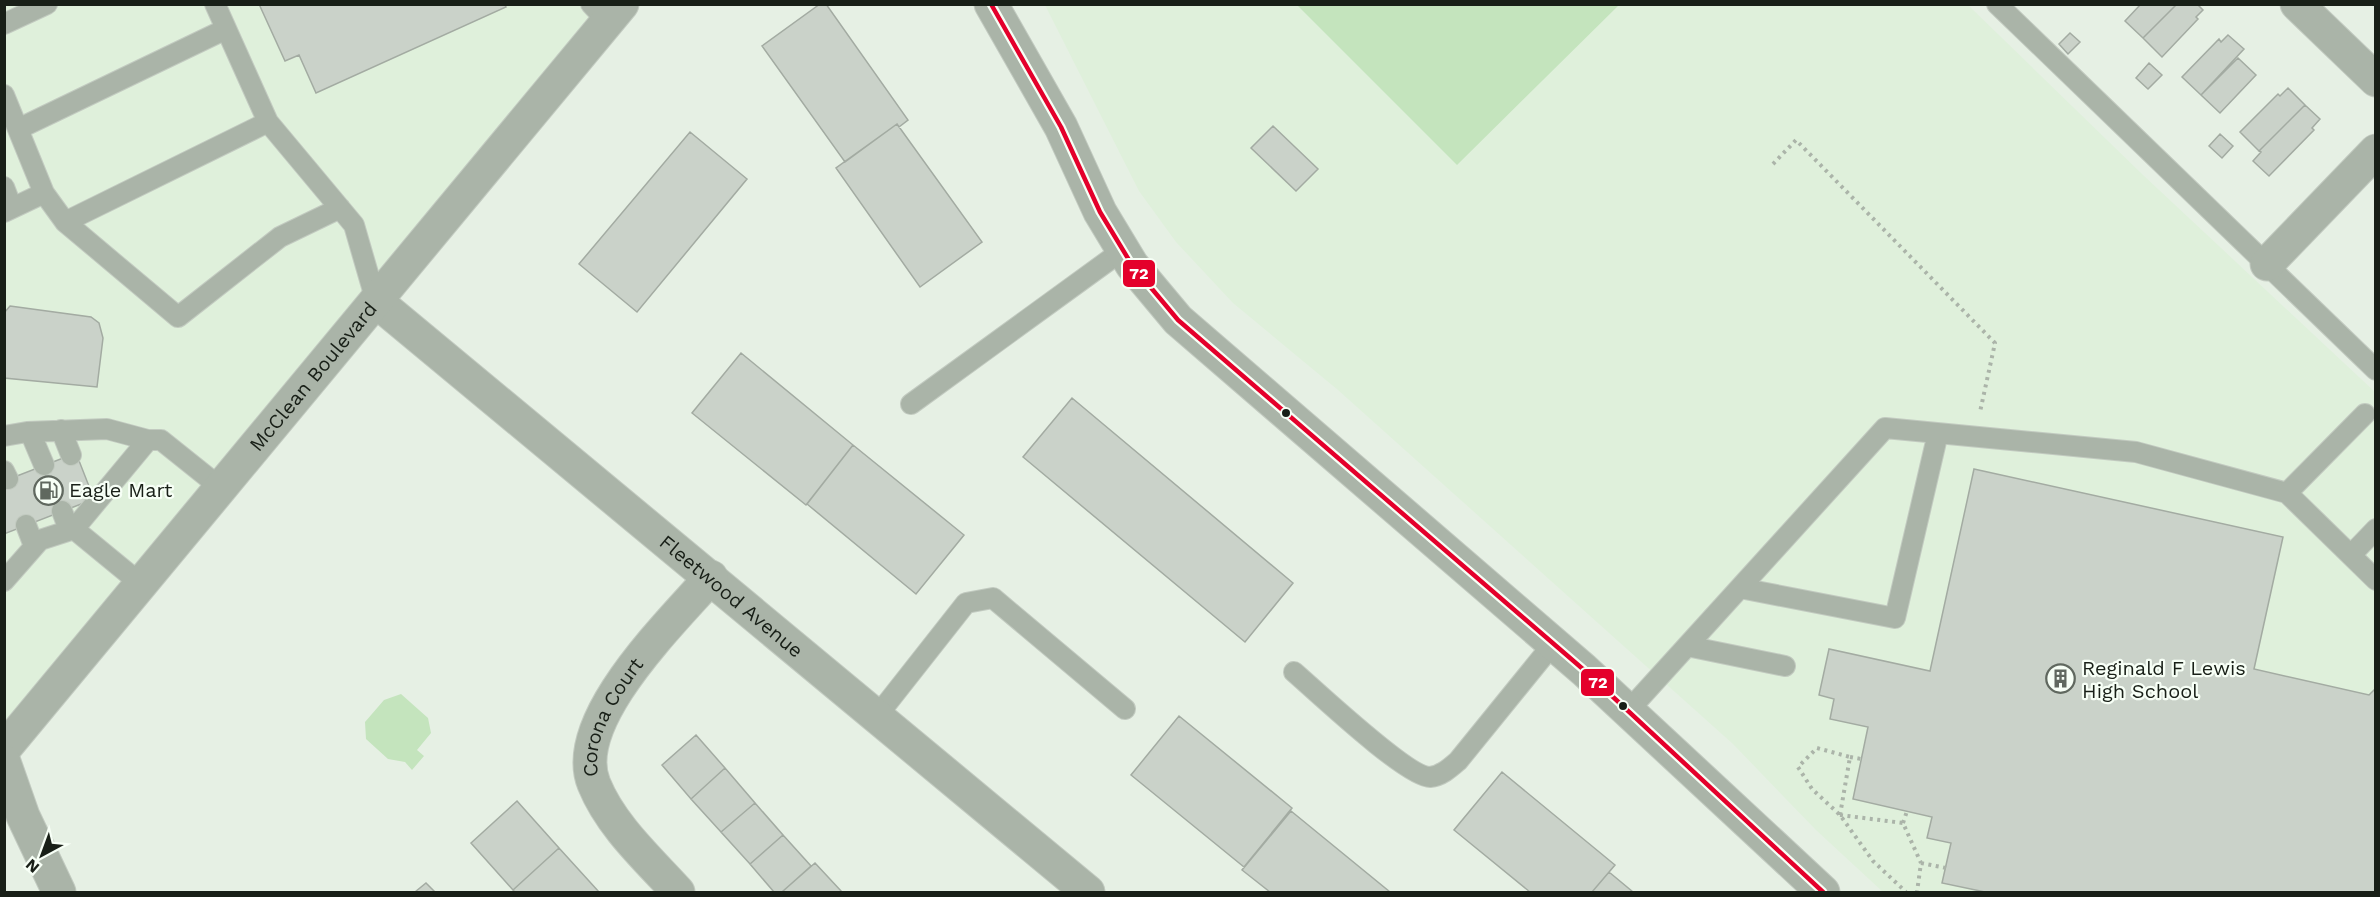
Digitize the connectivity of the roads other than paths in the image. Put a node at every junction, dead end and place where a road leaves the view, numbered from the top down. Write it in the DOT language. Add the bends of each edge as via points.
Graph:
graph roads {
  1 [pos="47,4"];
  2 [pos="215,4"];
  3 [pos="991,4"];
  4 [pos="1997,4"];
  5 [pos="2297,4"];
  6 [pos="607,10"];
  7 [pos="4,24"];
  8 [pos="226,29"];
  9 [pos="2376,80"];
  10 [pos="4,95"];
  11 [pos="268,122"];
  12 [pos="18,129"];
  13 [pos="2376,151"];
  14 [pos="4,187"];
  15 [pos="44,193"];
  16 [pos="340,208"];
  17 [pos="8,210"];
  18 [pos="65,222"];
  19 [pos="1122,250"];
  20 [pos="2267,264"];
  21 [pos="376,301"];
  22 [pos="2376,370"];
  23 [pos="911,404"];
  24 [pos="2365,414"];
  25 [pos="61,430"];
  26 [pos="30,432"];
  27 [pos="1938,433"];
  28 [pos="4,436"];
  29 [pos="148,440"];
  30 [pos="71,455"];
  31 [pos="44,465"];
  32 [pos="221,488"];
  33 [pos="2287,493"];
  34 [pos="62,511"];
  35 [pos="26,525"];
  36 [pos="72,529"];
  37 [pos="2376,529"];
  38 [pos="34,546"];
  39 [pos="2351,555"];
  40 [pos="7,569"];
  41 [pos="711,577"];
  42 [pos="2376,580"];
  43 [pos="141,584"];
  44 [pos="1740,588"];
  45 [pos="1553,644"];
  46 [pos="1688,646"];
  47 [pos="1785,666"];
  48 [pos="1294,672"];
  49 [pos="1125,709"];
  50 [pos="1628,711"];
  51 [pos="877,716"];
  52 [pos="4,749"];
  53 [pos="4,762"];
  54 [pos="59,892"];
  55 [pos="678,892"];
  56 [pos="1088,892"];
  57 [pos="1823,892"];
  1 -- 7 [label="lane"];
  2 -- 8 [label="lane"];
  3 -- 19 [label="street" via="1061,127"];
  4 -- 20 [label="lane"];
  5 -- 9 [label="street"];
  6 -- 21 [label="street, McClean Boulevard"];
  8 -- 11 [label="lane"];
  8 -- 12 [label="lane"];
  10 -- 12 [label="lane"];
  11 -- 16 [label="lane"];
  11 -- 18 [label="lane"];
  12 -- 15 [label="lane"];
  13 -- 20 [label="street"];
  14 -- 17 [label="lane"];
  15 -- 17 [label="lane"];
  15 -- 18 [label="lane"];
  16 -- 18 [label="lane" via="280,237 178,317"];
  16 -- 21 [label="lane" via="354,225"];
  19 -- 23 [label="lane"];
  19 -- 45 [label="street" via="1178,320"];
  20 -- 22 [label="lane"];
  21 -- 32 [label="street, McClean Boulevard"];
  21 -- 41 [label="street, Fleetwood Avenue"];
  24 -- 33 [label="lane"];
  25 -- 26 [label="lane"];
  25 -- 29 [label="lane" via="107,429"];
  25 -- 30 [label="lane"];
  26 -- 28 [label="lane"];
  26 -- 31 [label="lane"];
  27 -- 33 [label="lane" via="2136,452"];
  27 -- 44 [label="lane" via="1885,428"];
  27 -- 44 [label="lane" via="1895,618"];
  29 -- 32 [label="lane" via="161,440"];
  29 -- 36 [label="lane"];
  32 -- 43 [label="street, McClean Boulevard"];
  33 -- 39 [label="lane"];
  34 -- 36 [label="lane"];
  35 -- 38 [label="lane"];
  36 -- 38 [label="lane" via="40,540"];
  36 -- 43 [label="lane"];
  37 -- 39 [label="lane"];
  38 -- 40 [label="lane"];
  39 -- 42 [label="lane"];
  41 -- 51 [label="street, Fleetwood Avenue"];
  41 -- 55 [label="street, Corona Court" via="612,697 589,757 593,782 615,820"];
  43 -- 52 [label="street, McClean Boulevard"];
  44 -- 46 [label="lane"];
  45 -- 48 [label="lane" via="1458,761 1445,772 1429,777 1406,768"];
  45 -- 50 [label="street"];
  46 -- 47 [label="lane"];
  46 -- 50 [label="lane"];
  49 -- 51 [label="lane" via="993,598 966,603"];
  50 -- 57 [label="street"];
  51 -- 56 [label="street, Fleetwood Avenue"];
  53 -- 54 [label="street" via="22,816"];
}
